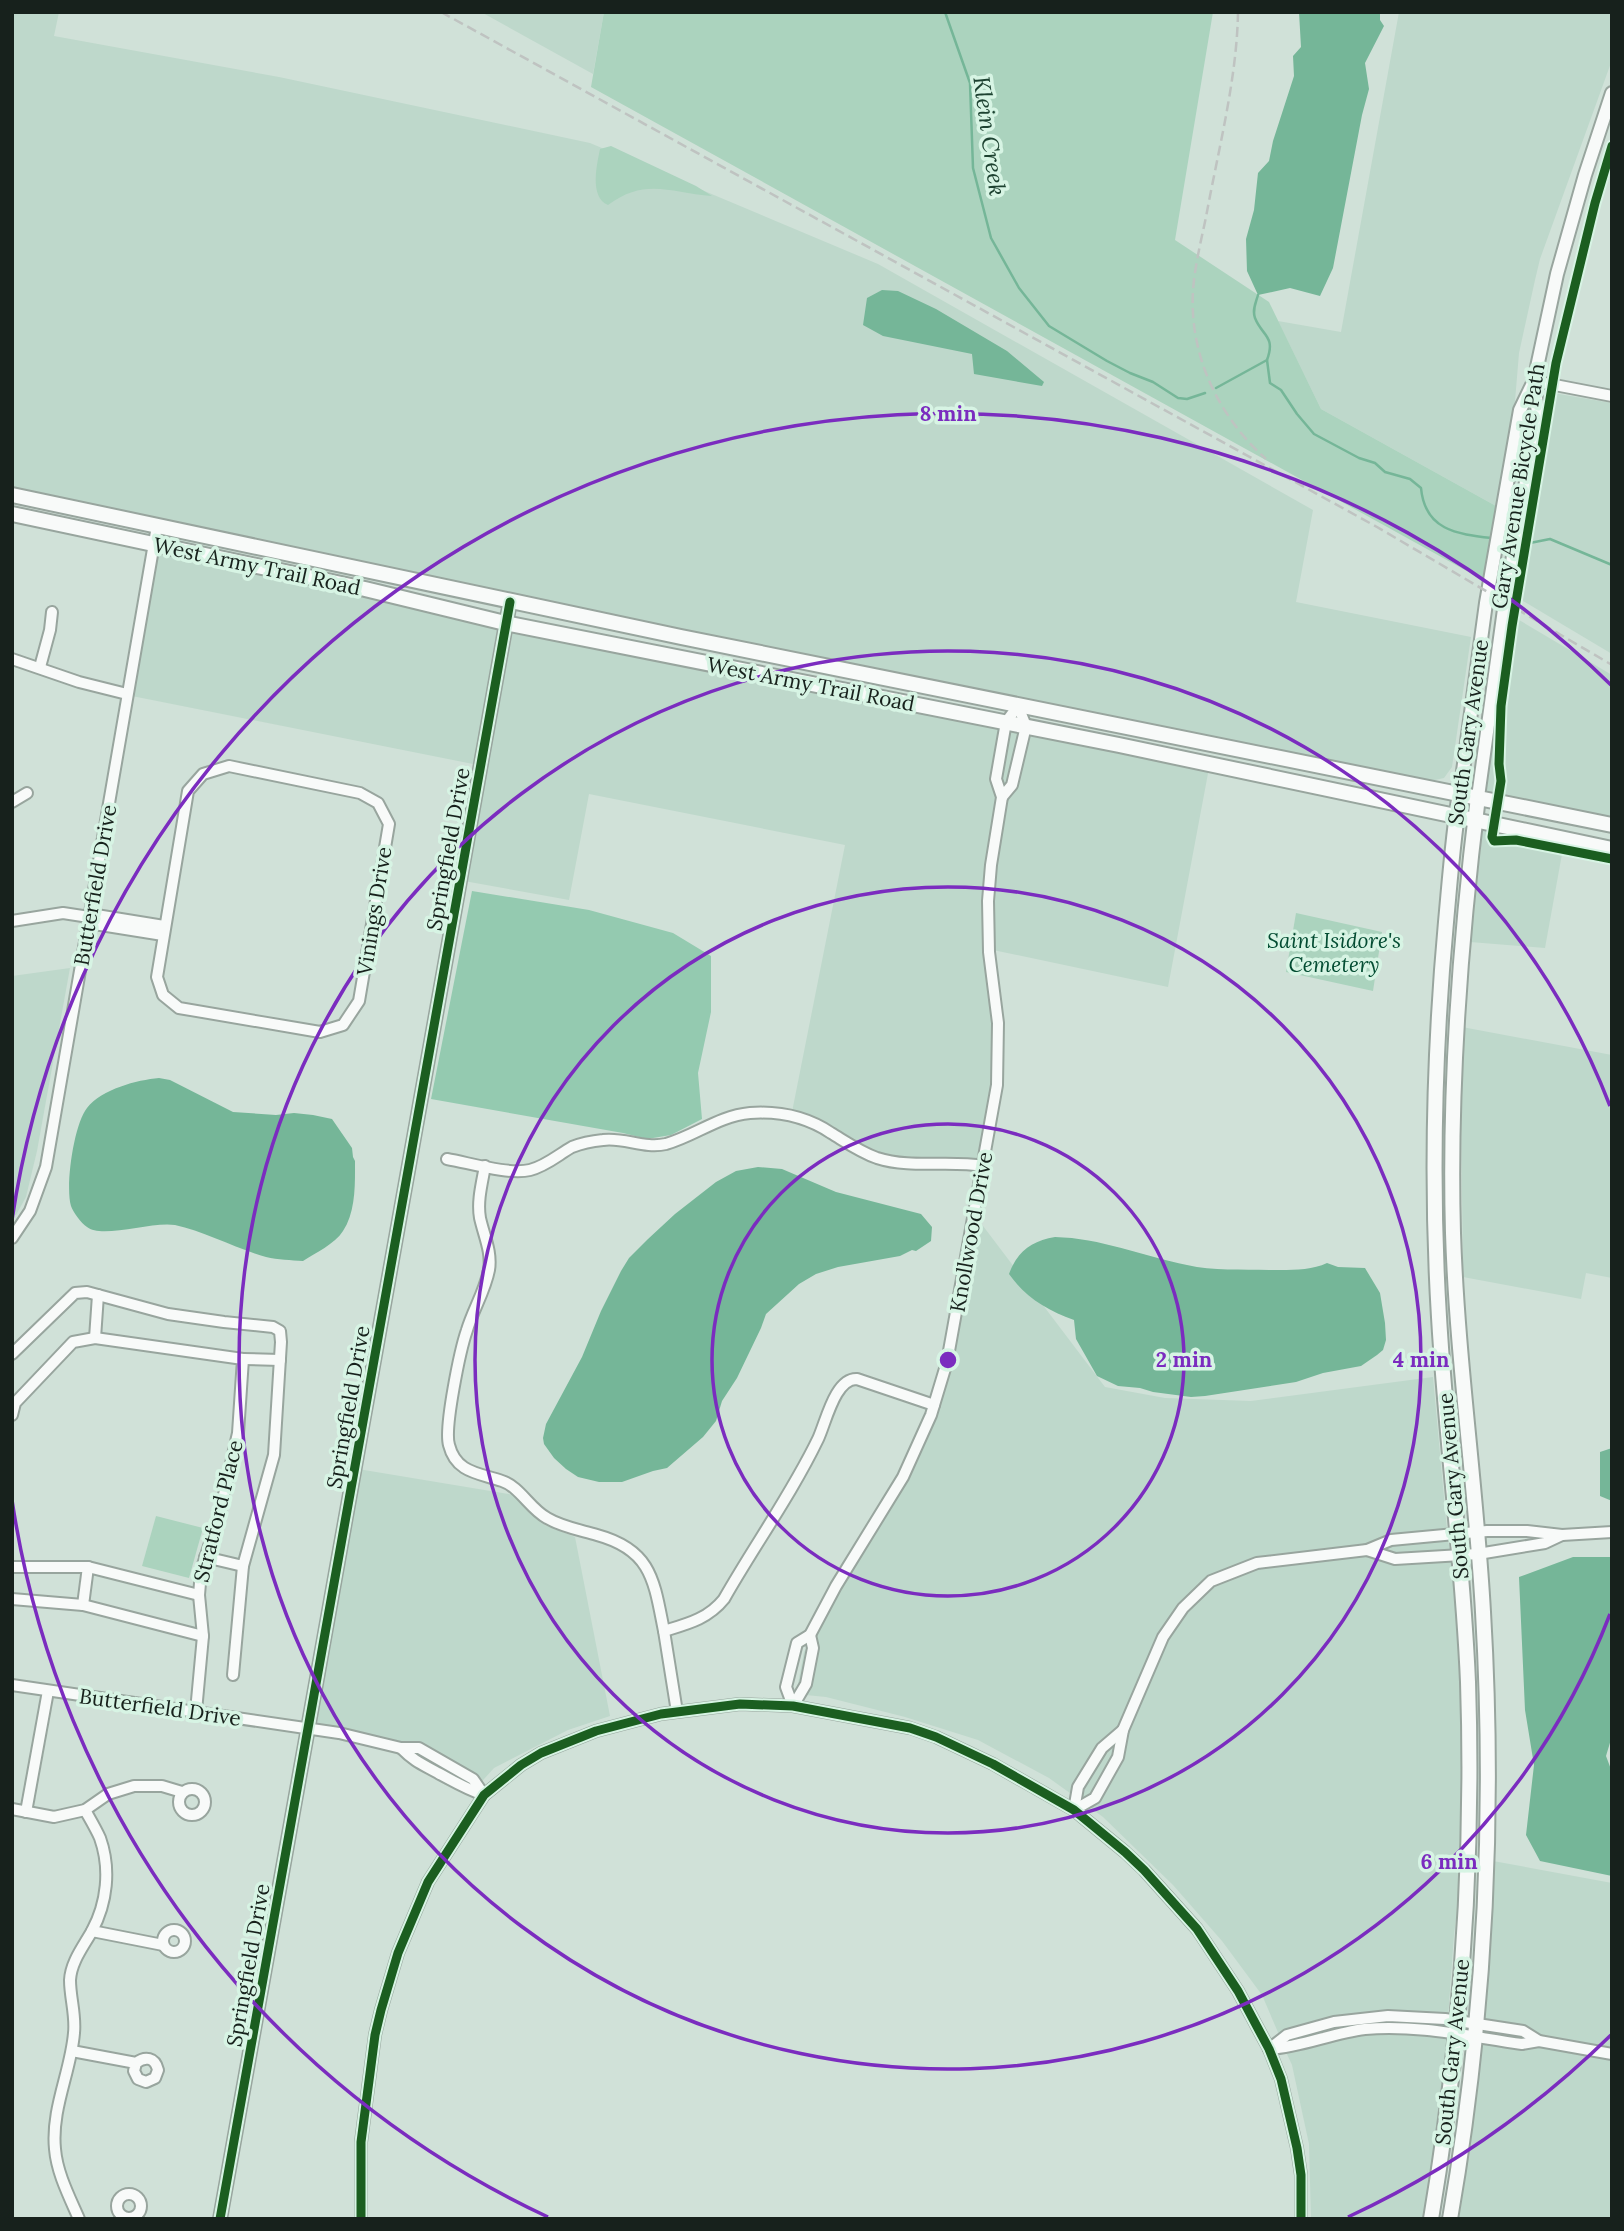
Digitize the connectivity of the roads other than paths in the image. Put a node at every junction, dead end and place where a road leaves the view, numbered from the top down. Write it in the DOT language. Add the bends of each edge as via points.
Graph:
graph roads {
  1 [pos="1612,93"];
  2 [pos="1534,381"];
  3 [pos="1612,396"];
  4 [pos="12,495"];
  5 [pos="12,514"];
  6 [pos="158,526"];
  7 [pos="154,543"];
  8 [pos="510,602"];
  9 [pos="52,612"];
  10 [pos="505,623"];
  11 [pos="12,659"];
  12 [pos="40,667"];
  13 [pos="127,694"];
  14 [pos="1018,706"];
  15 [pos="1006,722"];
  16 [pos="1026,726"];
  17 [pos="27,793"];
  18 [pos="1460,793"];
  19 [pos="1002,797"];
  20 [pos="1478,797"];
  21 [pos="12,802"];
  22 [pos="1456,817"];
  23 [pos="1475,821"];
  24 [pos="1612,825"];
  25 [pos="1612,849"];
  26 [pos="89,918"];
  27 [pos="12,921"];
  28 [pos="164,931"];
  29 [pos="446,1159"];
  30 [pos="485,1166"];
  31 [pos="983,1166"];
  32 [pos="12,1238"];
  33 [pos="98,1295"];
  34 [pos="1456,1298"];
  35 [pos="1438,1300"];
  36 [pos="95,1338"];
  37 [pos="12,1354"];
  38 [pos="243,1359"];
  39 [pos="280,1360"];
  40 [pos="934,1405"];
  41 [pos="12,1415"];
  42 [pos="1458,1532"];
  43 [pos="1476,1532"];
  44 [pos="1612,1532"];
  45 [pos="1562,1535"];
  46 [pos="1367,1550"];
  47 [pos="1478,1555"];
  48 [pos="1460,1556"];
  49 [pos="205,1558"];
  50 [pos="243,1566"];
  51 [pos="12,1567"];
  52 [pos="88,1567"];
  53 [pos="199,1595"];
  54 [pos="12,1600"];
  55 [pos="83,1605"];
  56 [pos="664,1631"];
  57 [pos="810,1635"];
  58 [pos="202,1636"];
  59 [pos="233,1675"];
  60 [pos="12,1685"];
  61 [pos="48,1691"];
  62 [pos="793,1706"];
  63 [pos="196,1711"];
  64 [pos="677,1712"];
  65 [pos="308,1729"];
  66 [pos="1123,1730"];
  67 [pos="182,1792"];
  68 [pos="484,1795"];
  69 [pos="12,1810"];
  70 [pos="85,1810"];
  71 [pos="1074,1810"];
  72 [pos="26,1812"];
  73 [pos="92,1931"];
  74 [pos="163,1945"];
  75 [pos="1457,2028"];
  76 [pos="1476,2031"];
  77 [pos="1269,2049"];
  78 [pos="72,2051"];
  79 [pos="1612,2054"];
  80 [pos="136,2063"];
  81 [pos="79,2219"];
  82 [pos="220,2219"];
  83 [pos="361,2219"];
  84 [pos="1301,2219"];
  85 [pos="1431,2219"];
  86 [pos="1450,2219"];
  1 -- 2 [label="street" via="1557,274"];
  2 -- 3 [label="street"];
  2 -- 18 [label="street, South Gary Avenue" via="1520,410 1504,497"];
  2 -- 20 [label="street, South Gary Avenue" via="1538,413 1505,601"];
  4 -- 6 [label="main road, West Army Trail Road"];
  5 -- 7 [label="main road, West Army Trail Road"];
  6 -- 7 [label="street, Butterfield Drive"];
  6 -- 8 [label="main road, West Army Trail Road"];
  7 -- 10 [label="main road, West Army Trail Road"];
  7 -- 13 [label="street, Butterfield Drive"];
  8 -- 10 [label="street, Springfield Drive"];
  8 -- 14 [label="main road, West Army Trail Road"];
  9 -- 12 [label="street"];
  10 -- 15 [label="main road, West Army Trail Road"];
  10 -- 65 [label="street, Springfield Drive"];
  11 -- 12 [label="street"];
  12 -- 13 [label="street"];
  13 -- 26 [label="street, Butterfield Drive"];
  14 -- 15 [label="street, Knollwood Drive"];
  14 -- 16 [label="street"];
  14 -- 18 [label="main road, West Army Trail Road"];
  15 -- 16 [label="main road, West Army Trail Road"];
  15 -- 19 [label="street, Knollwood Drive" via="996,779"];
  16 -- 19 [label="street, Knollwood Drive" via="1012,785"];
  16 -- 22 [label="main road, West Army Trail Road"];
  17 -- 21 [label="street"];
  18 -- 20 [label="main road, West Army Trail Road"];
  18 -- 22 [label="main road, South Gary Avenue"];
  19 -- 31 [label="street, Knollwood Drive" via="988,901 998,1023 997,1086"];
  20 -- 23 [label="main road, South Gary Avenue"];
  20 -- 24 [label="main road, West Army Trail Road"];
  22 -- 23 [label="main road, West Army Trail Road"];
  22 -- 35 [label="main road, South Gary Avenue" via="1435,1087"];
  23 -- 25 [label="main road, West Army Trail Road"];
  23 -- 34 [label="main road, South Gary Avenue" via="1455,1079"];
  26 -- 27 [label="street" via="63,913"];
  26 -- 28 [label="street"];
  26 -- 32 [label="street, Butterfield Drive" via="46,1167 30,1211"];
  28 -- 28 [label="street, Vinings Drive" via="188,791 203,774 229,766 360,793 378,803 389,824 359,1000 343,1025 320,1032 179,1008 163,995 157,977"];
  29 -- 30 [label="street"];
  30 -- 31 [label="street" via="528,1170 590,1141 663,1144 720,1119 763,1113 806,1119 880,1159"];
  30 -- 56 [label="street" via="479,1201 489,1270 461,1354 448,1425 453,1458 474,1474 513,1486 546,1518 627,1546 650,1572"];
  31 -- 40 [label="street, Knollwood Drive" via="950,1348"];
  33 -- 36 [label="street"];
  33 -- 37 [label="street" via="75,1293"];
  33 -- 39 [label="street" via="168,1314 273,1327 280,1331"];
  34 -- 35 [label="main road"];
  34 -- 43 [label="main road, South Gary Avenue"];
  35 -- 42 [label="main road, South Gary Avenue"];
  36 -- 38 [label="street"];
  36 -- 41 [label="street" via="73,1342 15,1403"];
  38 -- 39 [label="street"];
  38 -- 49 [label="street, Stratford Place" via="238,1433"];
  39 -- 50 [label="street" via="274,1455"];
  40 -- 56 [label="street" via="857,1379 844,1384 818,1440 724,1599 702,1619"];
  40 -- 57 [label="street, Knollwood Drive" via="903,1477"];
  42 -- 43 [label="street"];
  42 -- 46 [label="street" via="1391,1540"];
  42 -- 48 [label="main road, South Gary Avenue"];
  43 -- 45 [label="street"];
  43 -- 47 [label="main road, South Gary Avenue"];
  44 -- 45 [label="street"];
  45 -- 47 [label="street" via="1545,1543"];
  46 -- 48 [label="street" via="1395,1559"];
  46 -- 66 [label="street" via="1257,1563 1211,1581 1183,1608 1163,1637"];
  47 -- 48 [label="street"];
  47 -- 76 [label="main road, South Gary Avenue" via="1486,1662 1488,1796"];
  48 -- 75 [label="main road, South Gary Avenue" via="1469,1797"];
  49 -- 50 [label="street"];
  49 -- 53 [label="street, Stratford Place"];
  50 -- 59 [label="street"];
  51 -- 52 [label="street, Stratford Place"];
  52 -- 53 [label="street, Stratford Place"];
  52 -- 55 [label="street"];
  53 -- 58 [label="street, Stratford Place"];
  54 -- 55 [label="street"];
  55 -- 58 [label="street"];
  56 -- 64 [label="street"];
  57 -- 62 [label="street, Knollwood Drive" via="813,1648 806,1684"];
  57 -- 62 [label="street, Knollwood Drive" via="797,1643 790,1665 786,1688"];
  58 -- 63 [label="street, Stratford Place"];
  60 -- 61 [label="street, Butterfield Drive"];
  61 -- 63 [label="street, Butterfield Drive"];
  61 -- 72 [label="street"];
  62 -- 64 [label="street" via="740,1704"];
  62 -- 71 [label="street" via="936,1737 993,1763"];
  63 -- 65 [label="street, Butterfield Drive"];
  64 -- 68 [label="street" via="596,1731 541,1753"];
  65 -- 68 [label="street, Butterfield Drive" via="401,1748 414,1761"];
  65 -- 82 [label="street, Springfield Drive"];
  66 -- 71 [label="street" via="1101,1748 1078,1787"];
  66 -- 71 [label="street" via="1118,1756 1095,1798"];
  67 -- 70 [label="street" via="134,1786 108,1794"];
  68 -- 83 [label="street" via="428,1882 398,1953 375,2035 361,2142"];
  69 -- 72 [label="street"];
  70 -- 72 [label="street" via="54,1817"];
  70 -- 73 [label="street" via="100,1838 106,1865 105,1892"];
  71 -- 77 [label="street" via="1144,1870 1197,1929"];
  73 -- 74 [label="street"];
  73 -- 78 [label="street" via="70,1979 75,2009"];
  75 -- 76 [label="street"];
  75 -- 77 [label="street" via="1364,2029 1291,2048"];
  75 -- 85 [label="main road, South Gary Avenue"];
  76 -- 79 [label="street" via="1523,2031 1539,2041"];
  76 -- 86 [label="main road, South Gary Avenue"];
  77 -- 84 [label="street" via="1297,2148"];
  78 -- 80 [label="street"];
  78 -- 81 [label="street" via="55,2125 55,2148 60,2175"];
}
